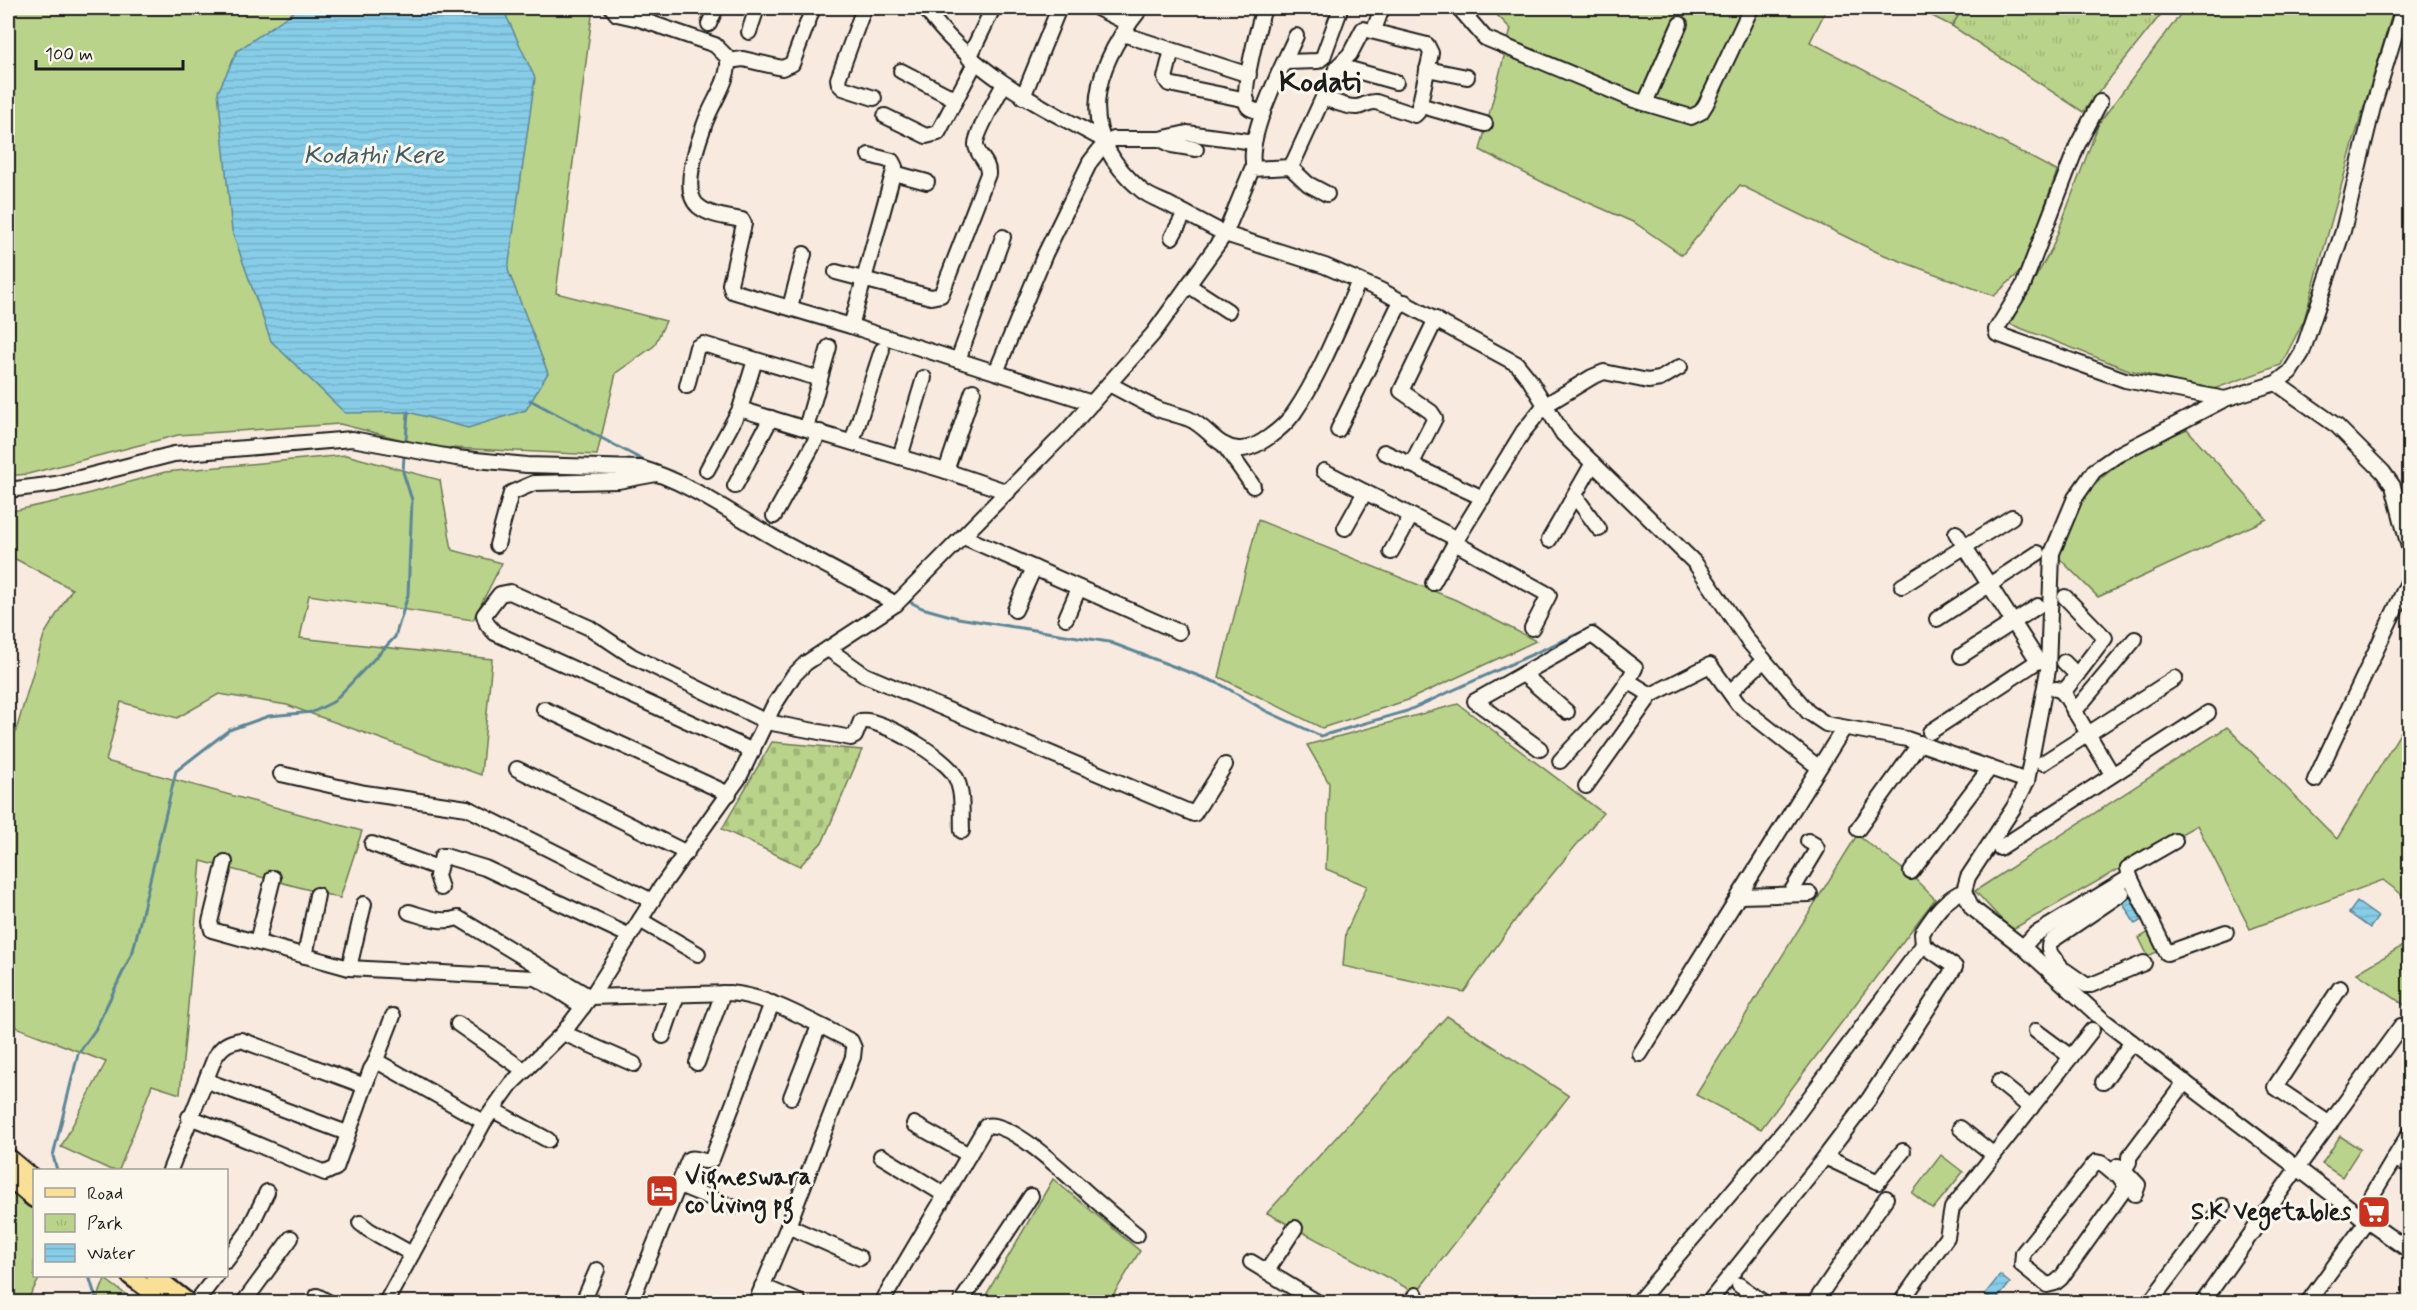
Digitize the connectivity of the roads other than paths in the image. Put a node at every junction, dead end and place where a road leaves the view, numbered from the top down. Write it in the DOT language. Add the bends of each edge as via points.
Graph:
graph roads {
  1 [pos="612,8"];
  2 [pos="716,8"];
  3 [pos="757,8"];
  4 [pos="813,8"];
  5 [pos="864,8"];
  6 [pos="925,8"];
  7 [pos="993,8"];
  8 [pos="1059,8"];
  9 [pos="1097,8"];
  10 [pos="1141,8"];
  11 [pos="1264,8"];
  12 [pos="1382,8"];
  13 [pos="1459,8"];
  14 [pos="1751,8"];
  15 [pos="2403,8"];
  16 [pos="1339,13"];
  17 [pos="709,24"];
  18 [pos="1680,24"];
  19 [pos="1126,29"];
  20 [pos="1374,30"];
  21 [pos="749,32"];
  22 [pos="1296,36"];
  23 [pos="1172,50"];
  24 [pos="972,60"];
  25 [pos="728,61"];
  26 [pos="1285,62"];
  27 [pos="1339,66"];
  28 [pos="1427,69"];
  29 [pos="901,71"];
  30 [pos="1249,75"];
  31 [pos="1467,77"];
  32 [pos="1396,82"];
  33 [pos="1004,84"];
  34 [pos="1023,97"];
  35 [pos="874,98"];
  36 [pos="1323,98"];
  37 [pos="954,99"];
  38 [pos="1247,100"];
  39 [pos="2100,102"];
  40 [pos="1645,103"];
  41 [pos="1419,105"];
  42 [pos="1263,113"];
  43 [pos="885,116"];
  44 [pos="1485,124"];
  45 [pos="1160,139"];
  46 [pos="1103,142"];
  47 [pos="1254,142"];
  48 [pos="1196,149"];
  49 [pos="869,155"];
  50 [pos="1290,167"];
  51 [pos="1254,168"];
  52 [pos="894,173"];
  53 [pos="927,182"];
  54 [pos="1327,194"];
  55 [pos="1185,213"];
  56 [pos="1225,234"];
  57 [pos="1003,237"];
  58 [pos="1172,237"];
  59 [pos="804,254"];
  60 [pos="836,272"];
  61 [pos="864,279"];
  62 [pos="1359,281"];
  63 [pos="1188,285"];
  64 [pos="1405,302"];
  65 [pos="790,307"];
  66 [pos="1228,311"];
  67 [pos="1436,319"];
  68 [pos="851,326"];
  69 [pos="829,347"];
  70 [pos="882,350"];
  71 [pos="755,360"];
  72 [pos="958,360"];
  73 [pos="1680,367"];
  74 [pos="996,372"];
  75 [pos="924,378"];
  76 [pos="820,379"];
  77 [pos="2276,383"];
  78 [pos="1109,384"];
  79 [pos="687,386"];
  80 [pos="973,391"];
  81 [pos="2225,399"];
  82 [pos="1092,403"];
  83 [pos="1544,406"];
  84 [pos="740,409"];
  85 [pos="771,418"];
  86 [pos="813,430"];
  87 [pos="1338,430"];
  88 [pos="852,442"];
  89 [pos="1224,445"];
  90 [pos="1384,452"];
  91 [pos="900,457"];
  92 [pos="1593,463"];
  93 [pos="1412,465"];
  94 [pos="706,470"];
  95 [pos="946,471"];
  96 [pos="1324,471"];
  97 [pos="657,473"];
  98 [pos="735,486"];
  99 [pos="1253,486"];
  100 [pos="8,490"];
  101 [pos="1008,492"];
  102 [pos="1365,492"];
  103 [pos="1575,496"];
  104 [pos="1483,498"];
  105 [pos="774,516"];
  106 [pos="1411,516"];
  107 [pos="2012,517"];
  108 [pos="1345,528"];
  109 [pos="1599,529"];
  110 [pos="1956,533"];
  111 [pos="964,537"];
  112 [pos="1549,540"];
  113 [pos="1456,541"];
  114 [pos="497,545"];
  115 [pos="1965,546"];
  116 [pos="2409,551"];
  117 [pos="1391,552"];
  118 [pos="2038,553"];
  119 [pos="1034,568"];
  120 [pos="2409,578"];
  121 [pos="1433,583"];
  122 [pos="1989,585"];
  123 [pos="1902,586"];
  124 [pos="1078,588"];
  125 [pos="2065,597"];
  126 [pos="897,604"];
  127 [pos="2038,606"];
  128 [pos="1015,610"];
  129 [pos="1066,618"];
  130 [pos="1936,619"];
  131 [pos="2013,622"];
  132 [pos="1532,628"];
  133 [pos="1179,632"];
  134 [pos="2134,639"];
  135 [pos="828,649"];
  136 [pos="1961,656"];
  137 [pos="1764,660"];
  138 [pos="2044,661"];
  139 [pos="2064,662"];
  140 [pos="1522,674"];
  141 [pos="2077,675"];
  142 [pos="2175,678"];
  143 [pos="1628,681"];
  144 [pos="2046,686"];
  145 [pos="1730,692"];
  146 [pos="2063,693"];
  147 [pos="1651,695"];
  148 [pos="544,709"];
  149 [pos="1567,712"];
  150 [pos="2074,712"];
  151 [pos="2208,713"];
  152 [pos="767,722"];
  153 [pos="1844,728"];
  154 [pos="1930,732"];
  155 [pos="2088,735"];
  156 [pos="1920,743"];
  157 [pos="1540,749"];
  158 [pos="753,751"];
  159 [pos="1560,761"];
  160 [pos="2043,763"];
  161 [pos="1225,765"];
  162 [pos="1818,766"];
  163 [pos="1990,768"];
  164 [pos="517,769"];
  165 [pos="281,774"];
  166 [pos="2112,774"];
  167 [pos="2314,780"];
  168 [pos="2027,781"];
  169 [pos="1586,786"];
  170 [pos="729,794"];
  171 [pos="1858,829"];
  172 [pos="962,831"];
  173 [pos="1808,841"];
  174 [pos="2175,841"];
  175 [pos="372,844"];
  176 [pos="2000,848"];
  177 [pos="687,853"];
  178 [pos="225,862"];
  179 [pos="438,868"];
  180 [pos="1911,872"];
  181 [pos="273,878"];
  182 [pos="2130,878"];
  183 [pos="441,888"];
  184 [pos="1964,891"];
  185 [pos="2122,893"];
  186 [pos="1790,894"];
  187 [pos="1810,894"];
  188 [pos="317,895"];
  189 [pos="1739,896"];
  190 [pos="652,901"];
  191 [pos="364,904"];
  192 [pos="409,912"];
  193 [pos="640,920"];
  194 [pos="2226,933"];
  195 [pos="630,936"];
  196 [pos="257,942"];
  197 [pos="1923,945"];
  198 [pos="2023,947"];
  199 [pos="698,954"];
  200 [pos="304,956"];
  201 [pos="2144,963"];
  202 [pos="349,968"];
  203 [pos="2059,972"];
  204 [pos="2340,988"];
  205 [pos="723,993"];
  206 [pos="677,994"];
  207 [pos="587,1002"];
  208 [pos="772,1003"];
  209 [pos="393,1016"];
  210 [pos="458,1024"];
  211 [pos="819,1026"];
  212 [pos="2401,1026"];
  213 [pos="2092,1030"];
  214 [pos="2036,1031"];
  215 [pos="563,1033"];
  216 [pos="663,1036"];
  217 [pos="2132,1042"];
  218 [pos="1640,1054"];
  219 [pos="2072,1057"];
  220 [pos="698,1063"];
  221 [pos="634,1064"];
  222 [pos="374,1065"];
  223 [pos="525,1071"];
  224 [pos="207,1081"];
  225 [pos="1999,1082"];
  226 [pos="2185,1082"];
  227 [pos="2103,1083"];
  228 [pos="364,1086"];
  229 [pos="791,1097"];
  230 [pos="2031,1108"];
  231 [pos="493,1110"];
  232 [pos="189,1117"];
  233 [pos="484,1122"];
  234 [pos="914,1124"];
  235 [pos="2330,1124"];
  236 [pos="1960,1128"];
  237 [pos="2409,1132"];
  238 [pos="347,1133"];
  239 [pos="548,1140"];
  240 [pos="1903,1151"];
  241 [pos="969,1155"];
  242 [pos="1994,1155"];
  243 [pos="881,1156"];
  244 [pos="8,1157"];
  245 [pos="1825,1157"];
  246 [pos="2091,1160"];
  247 [pos="2393,1160"];
  248 [pos="2409,1164"];
  249 [pos="2298,1167"];
  250 [pos="170,1169"];
  251 [pos="2118,1171"];
  252 [pos="8,1177"];
  253 [pos="33,1178"];
  254 [pos="679,1185"];
  255 [pos="267,1192"];
  256 [pos="2135,1194"];
  257 [pos="945,1195"];
  258 [pos="1031,1196"];
  259 [pos="33,1197"];
  260 [pos="1886,1198"];
  261 [pos="2223,1206"];
  262 [pos="733,1207"];
  263 [pos="2363,1218"];
  264 [pos="360,1222"];
  265 [pos="788,1226"];
  266 [pos="1295,1228"];
  267 [pos="1137,1235"];
  268 [pos="291,1238"];
  269 [pos="2409,1251"];
  270 [pos="412,1254"];
  271 [pos="228,1258"];
  272 [pos="860,1258"];
  273 [pos="1251,1262"];
  274 [pos="597,1269"];
  275 [pos="1267,1271"];
  276 [pos="133,1277"];
  277 [pos="157,1277"];
  278 [pos="215,1277"];
  279 [pos="1739,1285"];
  280 [pos="762,1286"];
  281 [pos="165,1302"];
  282 [pos="188,1302"];
  283 [pos="196,1302"];
  284 [pos="244,1302"];
  285 [pos="386,1302"];
  286 [pos="583,1302"];
  287 [pos="632,1302"];
  288 [pos="756,1302"];
  289 [pos="799,1302"];
  290 [pos="882,1302"];
  291 [pos="961,1302"];
  292 [pos="1317,1302"];
  293 [pos="1638,1302"];
  294 [pos="1708,1302"];
  295 [pos="1763,1302"];
  296 [pos="1815,1302"];
  297 [pos="1901,1302"];
  298 [pos="2150,1302"];
  299 [pos="2203,1302"];
  300 [pos="2308,1302"];
  1 -- 25 [label="street" via="616,14 639,18 715,45"];
  2 -- 17 [label="street"];
  3 -- 21 [label="street"];
  4 -- 25 [label="street" via="792,64 782,68 743,59"];
  5 -- 35 [label="street" via="838,79 843,88"];
  6 -- 24 [label="street"];
  7 -- 24 [label="street"];
  8 -- 34 [label="street"];
  9 -- 19 [label="street"];
  10 -- 19 [label="street"];
  11 -- 30 [label="street"];
  12 -- 20 [label="street"];
  13 -- 40 [label="street" via="1485,38"];
  14 -- 40 [label="street" via="1701,112 1691,117"];
  15 -- 77 [label="street" via="2327,282 2302,353 2290,372"];
  16 -- 26 [label="street" via="1323,57 1318,61"];
  18 -- 40 [label="street"];
  19 -- 23 [label="street"];
  19 -- 46 [label="street" via="1100,81 1096,101"];
  20 -- 27 [label="street" via="1361,31"];
  20 -- 28 [label="street" via="1427,45 1431,53"];
  22 -- 26 [label="street"];
  23 -- 30 [label="street"];
  23 -- 38 [label="street" via="1165,78 1169,84"];
  24 -- 33 [label="street"];
  24 -- 37 [label="street"];
  25 -- 65 [label="street" via="728,74 705,122 688,181 691,195 712,214 742,220 744,224 730,284 732,291"];
  26 -- 42 [label="street"];
  27 -- 32 [label="street"];
  27 -- 36 [label="street"];
  28 -- 31 [label="street"];
  28 -- 41 [label="street"];
  29 -- 37 [label="street"];
  30 -- 38 [label="street"];
  33 -- 34 [label="street"];
  33 -- 61 [label="street" via="976,138 976,148 987,164 988,174 941,295 931,297"];
  34 -- 46 [label="street"];
  36 -- 41 [label="street" via="1353,107 1376,102 1414,115"];
  36 -- 50 [label="street"];
  37 -- 43 [label="street" via="938,133 932,136"];
  38 -- 42 [label="street" via="1250,108"];
  39 -- 81 [label="street" via="2077,146 2023,286 1997,334 2125,380"];
  41 -- 44 [label="street"];
  42 -- 47 [label="street"];
  45 -- 46 [label="street"];
  45 -- 47 [label="street" via="1187,133"];
  45 -- 48 [label="street"];
  46 -- 55 [label="street" via="1111,159 1141,191"];
  46 -- 74 [label="street" via="1089,162 1045,254"];
  47 -- 51 [label="street"];
  49 -- 52 [label="street" via="892,161"];
  50 -- 51 [label="street"];
  50 -- 54 [label="street" via="1308,184"];
  51 -- 56 [label="street"];
  52 -- 53 [label="street"];
  52 -- 61 [label="street"];
  55 -- 56 [label="street"];
  55 -- 58 [label="street"];
  56 -- 62 [label="street"];
  56 -- 63 [label="street"];
  57 -- 72 [label="street"];
  59 -- 65 [label="street"];
  60 -- 61 [label="street"];
  61 -- 68 [label="street"];
  62 -- 64 [label="street"];
  62 -- 89 [label="street" via="1289,419 1254,447"];
  63 -- 66 [label="street"];
  63 -- 78 [label="street" via="1153,334"];
  64 -- 67 [label="street"];
  64 -- 87 [label="street" via="1397,309"];
  65 -- 68 [label="street"];
  67 -- 83 [label="street" via="1517,364"];
  67 -- 93 [label="street" via="1401,391 1435,418"];
  68 -- 72 [label="street"];
  69 -- 76 [label="street"];
  70 -- 88 [label="street"];
  71 -- 76 [label="street"];
  71 -- 79 [label="street" via="700,344"];
  71 -- 84 [label="street"];
  72 -- 74 [label="street"];
  73 -- 83 [label="street" via="1648,381 1604,372"];
  74 -- 82 [label="street"];
  75 -- 91 [label="street"];
  76 -- 86 [label="street"];
  77 -- 81 [label="street"];
  77 -- 116 [label="street" via="2337,426 2383,472 2393,486"];
  78 -- 82 [label="street"];
  78 -- 89 [label="street" via="1156,408 1189,419"];
  80 -- 95 [label="street"];
  81 -- 138 [label="street" via="2116,455 2094,471 2075,498 2052,553"];
  82 -- 101 [label="street"];
  83 -- 92 [label="street" via="1563,434"];
  83 -- 104 [label="street" via="1523,432"];
  84 -- 85 [label="street"];
  84 -- 94 [label="street"];
  85 -- 86 [label="street"];
  85 -- 98 [label="street"];
  86 -- 88 [label="street"];
  86 -- 105 [label="street"];
  88 -- 91 [label="street"];
  89 -- 99 [label="street"];
  90 -- 93 [label="street"];
  91 -- 95 [label="street"];
  92 -- 103 [label="street"];
  92 -- 137 [label="street" via="1695,563"];
  93 -- 104 [label="street"];
  95 -- 101 [label="street"];
  96 -- 102 [label="street"];
  97 -- 100 [label="street" via="622,467 527,465 456,458 352,440 174,454 56,484"];
  97 -- 114 [label="street" via="618,480 526,484 511,493"];
  97 -- 126 [label="street"];
  101 -- 111 [label="street"];
  102 -- 106 [label="street"];
  102 -- 108 [label="street"];
  103 -- 109 [label="street"];
  103 -- 112 [label="street"];
  104 -- 113 [label="street"];
  106 -- 113 [label="street"];
  106 -- 117 [label="street"];
  107 -- 115 [label="street"];
  110 -- 115 [label="street"];
  111 -- 119 [label="street"];
  111 -- 126 [label="street"];
  113 -- 121 [label="street"];
  113 -- 132 [label="street" via="1550,595"];
  115 -- 122 [label="street"];
  115 -- 123 [label="street"];
  118 -- 122 [label="street"];
  119 -- 124 [label="street"];
  119 -- 128 [label="street"];
  120 -- 167 [label="street"];
  122 -- 130 [label="street"];
  122 -- 131 [label="street"];
  124 -- 129 [label="street"];
  124 -- 133 [label="street"];
  125 -- 141 [label="street" via="2105,638"];
  126 -- 135 [label="street"];
  127 -- 131 [label="street"];
  131 -- 136 [label="street"];
  131 -- 138 [label="street"];
  134 -- 150 [label="street"];
  135 -- 152 [label="street" via="793,676"];
  135 -- 161 [label="street" via="866,675 1194,814"];
  137 -- 145 [label="street"];
  137 -- 153 [label="street" via="1808,712 1826,724"];
  138 -- 144 [label="street"];
  138 -- 154 [label="street"];
  139 -- 141 [label="street"];
  140 -- 143 [label="street" via="1592,635 1635,668"];
  140 -- 149 [label="street"];
  140 -- 157 [label="street" via="1475,701"];
  141 -- 146 [label="street"];
  142 -- 155 [label="street"];
  143 -- 147 [label="street"];
  143 -- 159 [label="street"];
  144 -- 146 [label="street"];
  144 -- 168 [label="street"];
  145 -- 147 [label="street" via="1710,665"];
  145 -- 162 [label="street" via="1738,704"];
  146 -- 150 [label="street"];
  147 -- 169 [label="street"];
  148 -- 170 [label="street"];
  150 -- 155 [label="street"];
  151 -- 166 [label="street"];
  152 -- 158 [label="street"];
  152 -- 158 [label="street" via="632,656 590,628 510,592 501,594 484,615 495,633"];
  152 -- 172 [label="street" via="851,738 861,721 881,724 949,765 960,788"];
  153 -- 156 [label="street"];
  153 -- 162 [label="street"];
  155 -- 160 [label="street"];
  155 -- 166 [label="street"];
  156 -- 163 [label="street"];
  156 -- 171 [label="street"];
  158 -- 170 [label="street"];
  162 -- 189 [label="street"];
  163 -- 168 [label="street"];
  163 -- 180 [label="street"];
  164 -- 177 [label="street"];
  165 -- 190 [label="street" via="365,794 467,808"];
  166 -- 176 [label="street"];
  168 -- 184 [label="street" via="1968,877"];
  170 -- 177 [label="street"];
  173 -- 186 [label="street" via="1817,849"];
  174 -- 182 [label="street" via="2128,868"];
  175 -- 179 [label="street"];
  177 -- 190 [label="street"];
  178 -- 196 [label="street" via="210,927"];
  179 -- 183 [label="street"];
  179 -- 195 [label="street" via="442,856 485,868"];
  181 -- 196 [label="street"];
  182 -- 194 [label="street" via="2167,953"];
  182 -- 198 [label="street" via="2034,935"];
  184 -- 197 [label="street" via="1943,904 1922,933"];
  184 -- 198 [label="street" via="1972,908"];
  185 -- 203 [label="street" via="2050,942 2049,952"];
  186 -- 187 [label="street"];
  186 -- 189 [label="street"];
  188 -- 200 [label="street"];
  189 -- 218 [label="street"];
  190 -- 193 [label="street"];
  191 -- 202 [label="street"];
  192 -- 207 [label="street" via="447,922 458,918"];
  193 -- 195 [label="street"];
  193 -- 199 [label="street"];
  195 -- 207 [label="street"];
  196 -- 200 [label="street"];
  197 -- 245 [label="street" via="1955,967 1869,1099"];
  197 -- 293 [label="street" via="1789,1125"];
  198 -- 203 [label="street"];
  200 -- 202 [label="street"];
  201 -- 203 [label="street" via="2091,985"];
  202 -- 207 [label="street" via="535,978"];
  203 -- 217 [label="street" via="2103,1020"];
  204 -- 235 [label="street" via="2275,1087"];
  205 -- 206 [label="street"];
  205 -- 208 [label="street" via="746,994"];
  205 -- 220 [label="street"];
  206 -- 207 [label="street"];
  206 -- 216 [label="street"];
  207 -- 215 [label="street"];
  208 -- 211 [label="street"];
  208 -- 254 [label="street" via="712,1159 689,1159"];
  209 -- 222 [label="street"];
  210 -- 223 [label="street"];
  211 -- 229 [label="street"];
  211 -- 265 [label="street" via="851,1041 853,1057"];
  212 -- 235 [label="street"];
  213 -- 219 [label="street"];
  214 -- 219 [label="street"];
  215 -- 221 [label="street"];
  215 -- 223 [label="street"];
  217 -- 226 [label="street"];
  217 -- 227 [label="street"];
  219 -- 230 [label="street"];
  222 -- 228 [label="street"];
  222 -- 233 [label="street" via="380,1063"];
  223 -- 231 [label="street"];
  224 -- 228 [label="street" via="221,1048 241,1040"];
  224 -- 232 [label="street"];
  224 -- 238 [label="street"];
  225 -- 230 [label="street"];
  226 -- 249 [label="street"];
  226 -- 251 [label="street" via="2129,1157 2124,1158"];
  228 -- 238 [label="street"];
  230 -- 242 [label="street"];
  231 -- 233 [label="street"];
  231 -- 239 [label="street"];
  232 -- 238 [label="street" via="325,1173 336,1168"];
  232 -- 250 [label="street"];
  233 -- 270 [label="street"];
  234 -- 241 [label="street"];
  235 -- 249 [label="street"];
  236 -- 242 [label="street"];
  237 -- 247 [label="street"];
  240 -- 245 [label="street" via="1878,1182"];
  241 -- 257 [label="street"];
  241 -- 267 [label="street" via="986,1126 998,1125 1057,1164"];
  242 -- 297 [label="street" via="1952,1208 1947,1237"];
  243 -- 257 [label="street"];
  244 -- 253 [label="main road"];
  245 -- 294 [label="street"];
  246 -- 251 [label="street" via="2099,1155"];
  247 -- 248 [label="street"];
  247 -- 263 [label="street"];
  249 -- 263 [label="street"];
  249 -- 299 [label="street"];
  251 -- 251 [label="street" via="2126,1186 2124,1190 2061,1278 2048,1285 2022,1265 2022,1252 2096,1162"];
  251 -- 256 [label="street" via="2138,1185"];
  252 -- 259 [label="main road"];
  254 -- 262 [label="street"];
  254 -- 287 [label="street"];
  255 -- 271 [label="street"];
  257 -- 290 [label="street"];
  258 -- 291 [label="street"];
  260 -- 296 [label="street"];
  261 -- 298 [label="street"];
  263 -- 269 [label="street"];
  263 -- 300 [label="street"];
  264 -- 270 [label="street"];
  265 -- 272 [label="street"];
  265 -- 280 [label="street"];
  266 -- 275 [label="street"];
  268 -- 284 [label="street"];
  270 -- 285 [label="street"];
  273 -- 275 [label="street"];
  274 -- 286 [label="street"];
  275 -- 292 [label="street"];
  276 -- 281 [label="main road"];
  277 -- 282 [label="main road"];
  278 -- 283 [label="street"];
  279 -- 295 [label="street"];
  280 -- 288 [label="street"];
  280 -- 289 [label="street"];
}
